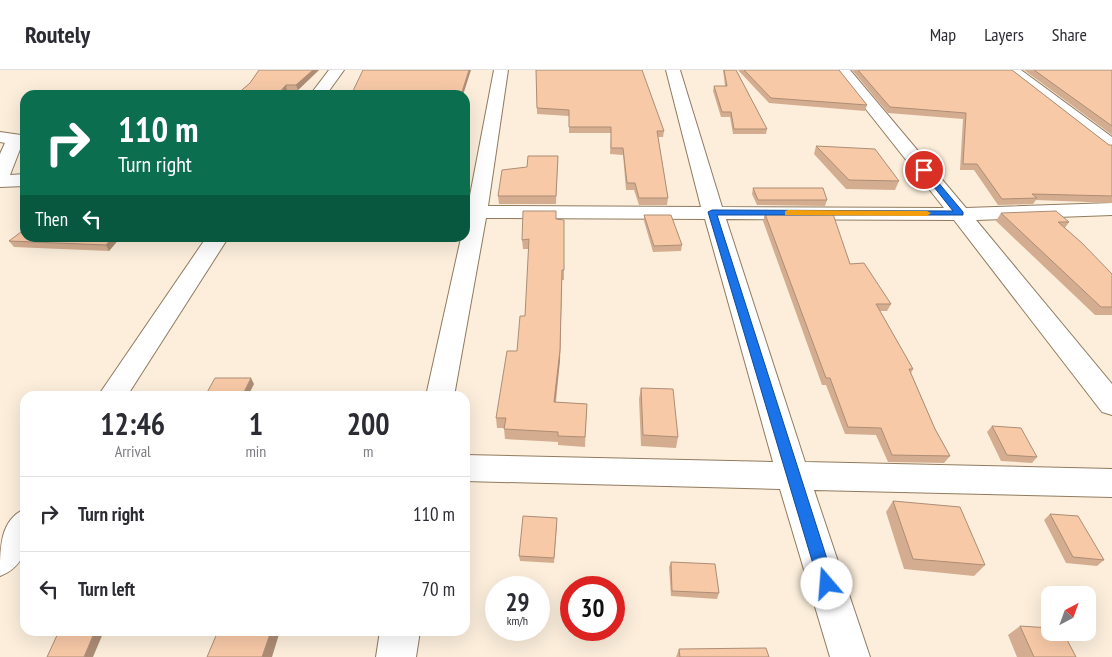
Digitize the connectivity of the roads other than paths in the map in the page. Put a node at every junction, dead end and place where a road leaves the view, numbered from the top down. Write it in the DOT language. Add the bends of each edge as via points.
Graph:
graph roads {
  1 [pos="337,70"];
  2 [pos="500,70"];
  3 [pos="673,70"];
  4 [pos="842,70"];
  5 [pos="1012,70"];
  6 [pos="322,90"];
  7 [pos="0,137"];
  8 [pos="1112,145"];
  9 [pos="0,176"];
  10 [pos="20,180"];
  11 [pos="0,181"];
  12 [pos="1112,209"];
  13 [pos="471,211"];
  14 [pos="712,212"];
  15 [pos="960,214"];
  16 [pos="214,242"];
  17 [pos="466,242"];
  18 [pos="115,391"];
  19 [pos="441,391"];
  20 [pos="1112,404"];
  21 [pos="470,468"];
  22 [pos="792,475"];
  23 [pos="1112,483"];
  24 [pos="20,531"];
  25 [pos="0,559"];
  26 [pos="399,636"];
  27 [pos="396,657"];
  28 [pos="850,657"];
  1 -- 6 [label="street"];
  2 -- 13 [label="street"];
  3 -- 14 [label="street"];
  4 -- 15 [label="street"];
  5 -- 8 [label="street"];
  7 -- 9 [label="street" via="15,139"];
  10 -- 11 [label="street"];
  12 -- 15 [label="street"];
  13 -- 14 [label="street"];
  14 -- 15 [label="street"];
  14 -- 22 [label="street"];
  15 -- 20 [label="street"];
  16 -- 18 [label="street"];
  17 -- 19 [label="street"];
  21 -- 22 [label="street"];
  22 -- 23 [label="street"];
  22 -- 28 [label="street"];
  24 -- 25 [label="street"];
  26 -- 27 [label="street"];
}
